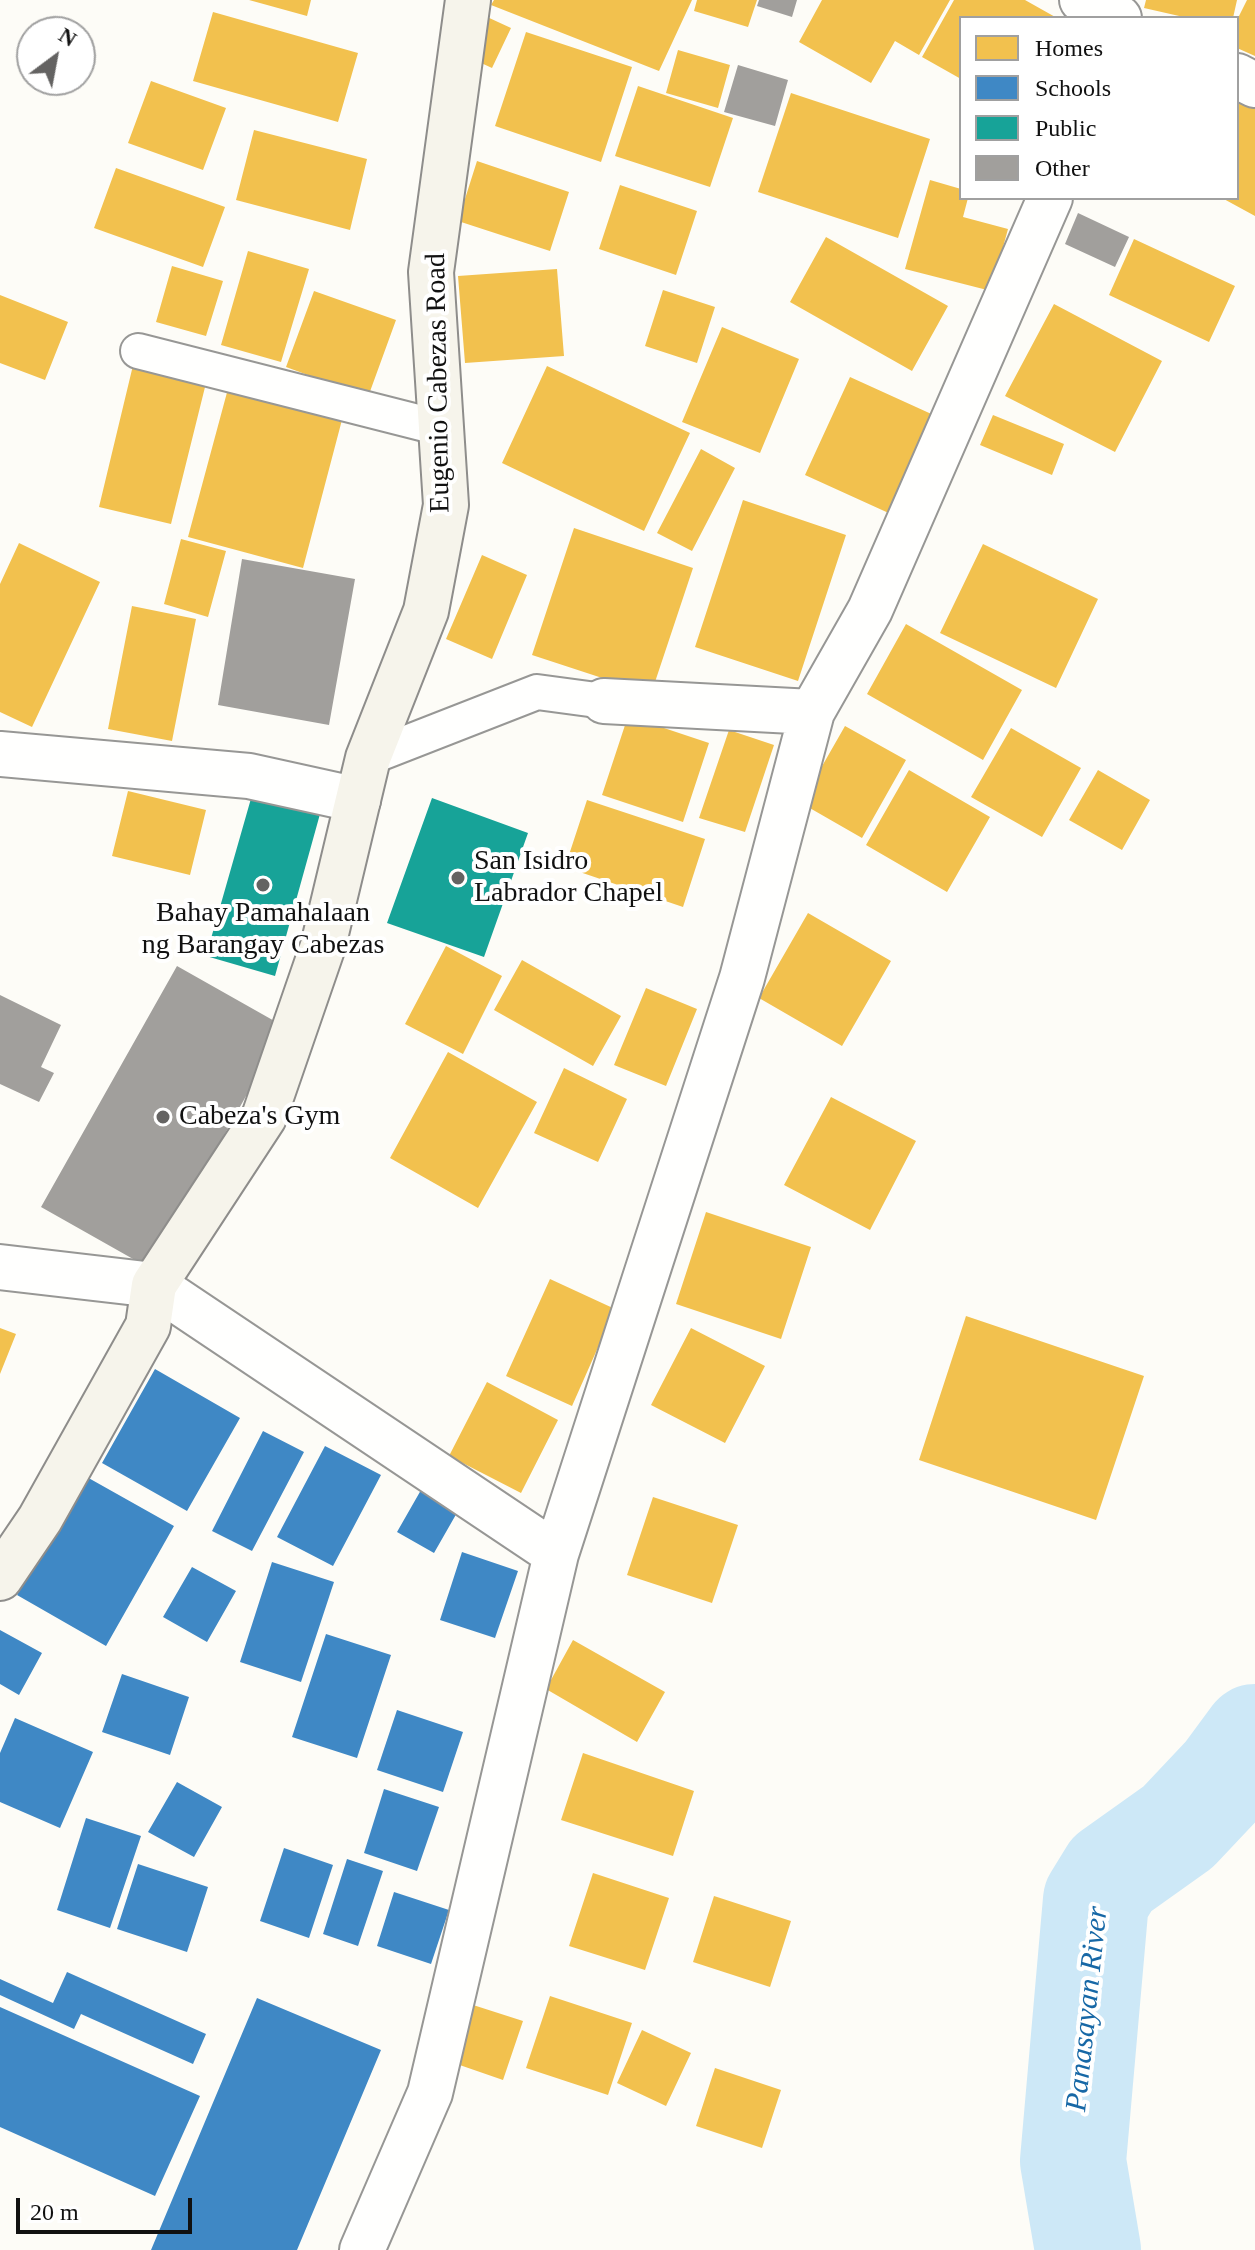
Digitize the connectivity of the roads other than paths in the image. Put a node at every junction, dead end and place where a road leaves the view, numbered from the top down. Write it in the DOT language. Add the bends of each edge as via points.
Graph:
graph roads {
  1 [pos="468,0"];
  2 [pos="1080,0"];
  3 [pos="1115,16"];
  4 [pos="1049,200"];
  5 [pos="138,351"];
  6 [pos="441,428"];
  7 [pos="604,701"];
  8 [pos="812,712"];
  9 [pos="0,754"];
  10 [pos="368,758"];
  11 [pos="358,800"];
  12 [pos="0,1267"];
  13 [pos="154,1285"];
  14 [pos="556,1554"];
  15 [pos="0,1578"];
  16 [pos="362,2250"];
  1 -- 6 [label="street, Eugenio Cabezas Road" via="431,272"];
  2 -- 3 [label="street"];
  4 -- 8 [label="street" via="870,610"];
  5 -- 6 [label="lane"];
  6 -- 10 [label="street, Eugenio Cabezas Road" via="446,505 426,611"];
  7 -- 8 [label="street"];
  7 -- 10 [label="lane" via="537,692"];
  8 -- 14 [label="street" via="742,978"];
  9 -- 11 [label="street" via="249,776"];
  10 -- 11 [label="street, Eugenio Cabezas Road"];
  11 -- 13 [label="street, Eugenio Cabezas Road" via="323,946 264,1117"];
  12 -- 13 [label="street"];
  13 -- 14 [label="street"];
  13 -- 15 [label="street, Eugenio Cabezas Road" via="148,1326 40,1519"];
  14 -- 16 [label="street" via="430,2093"];
}
